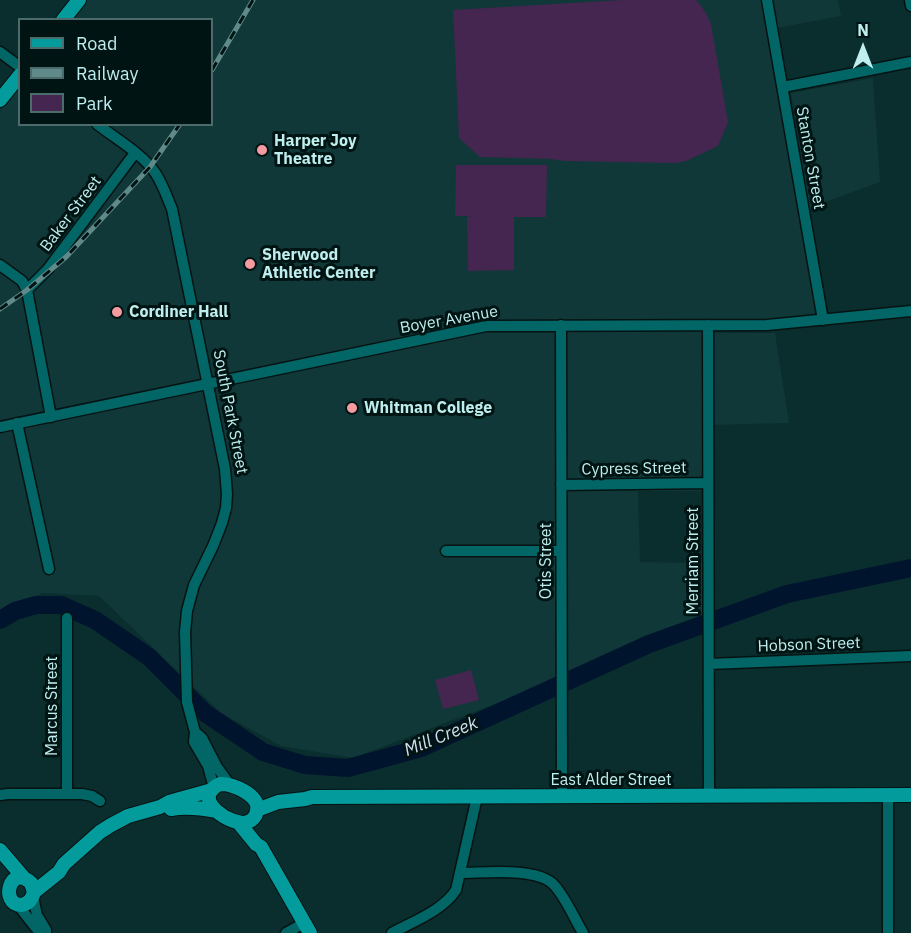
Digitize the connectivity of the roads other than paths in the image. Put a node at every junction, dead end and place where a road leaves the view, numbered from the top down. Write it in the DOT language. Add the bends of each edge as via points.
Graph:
graph roads {
  1 [pos="79,0"];
  2 [pos="767,0"];
  3 [pos="910,0"];
  4 [pos="911,6"];
  5 [pos="65,18"];
  6 [pos="0,52"];
  7 [pos="911,62"];
  8 [pos="18,66"];
  9 [pos="18,78"];
  10 [pos="783,87"];
  11 [pos="0,100"];
  12 [pos="100,126"];
  13 [pos="135,153"];
  14 [pos="0,265"];
  15 [pos="27,290"];
  16 [pos="911,311"];
  17 [pos="822,320"];
  18 [pos="561,325"];
  19 [pos="708,325"];
  20 [pos="208,384"];
  21 [pos="51,417"];
  22 [pos="17,423"];
  23 [pos="0,427"];
  24 [pos="708,483"];
  25 [pos="561,485"];
  26 [pos="446,551"];
  27 [pos="561,551"];
  28 [pos="50,569"];
  29 [pos="67,618"];
  30 [pos="911,656"];
  31 [pos="709,664"];
  32 [pos="195,732"];
  33 [pos="230,785"];
  34 [pos="213,789"];
  35 [pos="67,794"];
  36 [pos="0,795"];
  37 [pos="250,795"];
  38 [pos="888,795"];
  39 [pos="911,795"];
  40 [pos="709,796"];
  41 [pos="312,797"];
  42 [pos="477,797"];
  43 [pos="562,797"];
  44 [pos="100,801"];
  45 [pos="160,807"];
  46 [pos="216,812"];
  47 [pos="257,812"];
  48 [pos="239,822"];
  49 [pos="261,847"];
  50 [pos="0,850"];
  51 [pos="0,860"];
  52 [pos="64,864"];
  53 [pos="460,873"];
  54 [pos="25,879"];
  55 [pos="33,894"];
  56 [pos="9,898"];
  57 [pos="307,928"];
  58 [pos="40,933"];
  59 [pos="46,933"];
  60 [pos="286,933"];
  61 [pos="392,933"];
  62 [pos="583,933"];
  63 [pos="888,933"];
  1 -- 5 [label="main road"];
  2 -- 10 [label="street, Stanton Street"];
  3 -- 4 [label="street"];
  6 -- 8 [label="street"];
  7 -- 10 [label="street"];
  9 -- 11 [label="main road"];
  10 -- 17 [label="street, Stanton Street"];
  12 -- 13 [label="street, South Park Street"];
  13 -- 15 [label="street, Baker Street" via="48,269"];
  13 -- 20 [label="street, South Park Street" via="157,174 172,209"];
  14 -- 15 [label="street" via="22,281"];
  15 -- 21 [label="street"];
  16 -- 17 [label="street, Boyer Avenue"];
  17 -- 19 [label="street, Boyer Avenue"];
  18 -- 19 [label="street, Boyer Avenue"];
  18 -- 20 [label="street, Boyer Avenue" via="486,326"];
  18 -- 25 [label="street, Otis Street"];
  19 -- 24 [label="street, Merriam Street"];
  20 -- 21 [label="street, Boyer Avenue"];
  20 -- 32 [label="street, South Park Street" via="227,494 218,535 189,598 186,693"];
  21 -- 22 [label="street, Boyer Avenue"];
  22 -- 23 [label="street, Boyer Avenue"];
  22 -- 28 [label="street"];
  24 -- 25 [label="street, Cypress Street"];
  24 -- 31 [label="street, Merriam Street"];
  25 -- 27 [label="street, Otis Street"];
  26 -- 27 [label="street"];
  27 -- 43 [label="street, Otis Street"];
  29 -- 35 [label="street, Marcus Street"];
  30 -- 31 [label="street, Hobson Street"];
  31 -- 40 [label="street, Merriam Street"];
  32 -- 33 [label="street, South Park Street"];
  32 -- 34 [label="street, South Park Street" via="194,742 208,766"];
  33 -- 34 [label="main road" via="220,784"];
  33 -- 37 [label="main road"];
  34 -- 45 [label="main road"];
  34 -- 46 [label="main road" via="209,799"];
  35 -- 36 [label="street"];
  35 -- 44 [label="street" via="92,796"];
  37 -- 41 [label="main road, East Alder Street" via="304,793"];
  37 -- 47 [label="main road" via="256,801"];
  38 -- 39 [label="main road, East Alder Street"];
  38 -- 40 [label="main road, East Alder Street"];
  38 -- 63 [label="street"];
  40 -- 43 [label="main road, East Alder Street"];
  41 -- 42 [label="main road, East Alder Street"];
  41 -- 47 [label="main road, East Alder Street" via="278,802"];
  42 -- 43 [label="main road, East Alder Street"];
  42 -- 53 [label="street"];
  45 -- 46 [label="main road" via="194,807"];
  45 -- 52 [label="main road" via="111,825"];
  46 -- 48 [label="main road"];
  47 -- 48 [label="main road" via="249,822"];
  47 -- 49 [label="main road"];
  48 -- 49 [label="main road"];
  49 -- 57 [label="main road"];
  50 -- 54 [label="main road"];
  51 -- 56 [label="main road"];
  52 -- 54 [label="main road"];
  52 -- 55 [label="main road"];
  53 -- 61 [label="street" via="456,890 444,905"];
  53 -- 62 [label="street" via="542,877 559,892"];
  54 -- 55 [label="main road" via="31,883"];
  54 -- 56 [label="main road" via="15,879"];
  55 -- 56 [label="main road" via="26,903"];
  55 -- 59 [label="street"];
  56 -- 58 [label="street"];
  57 -- 60 [label="street"];
}
